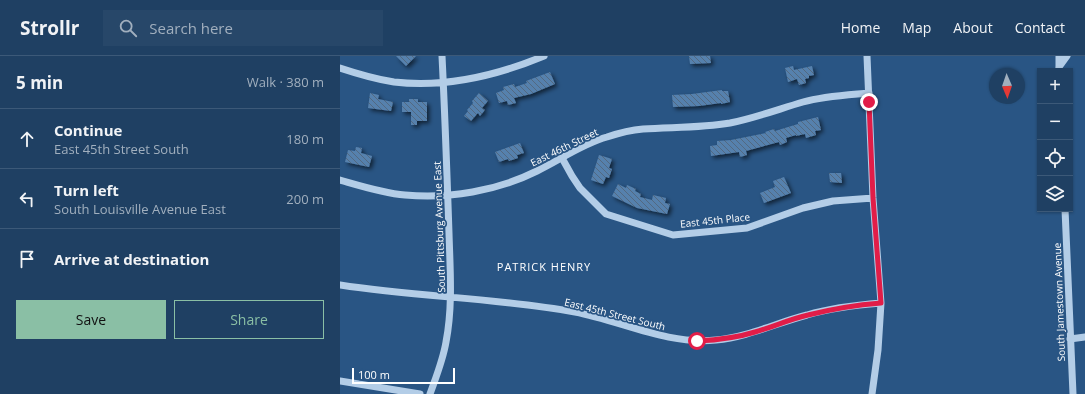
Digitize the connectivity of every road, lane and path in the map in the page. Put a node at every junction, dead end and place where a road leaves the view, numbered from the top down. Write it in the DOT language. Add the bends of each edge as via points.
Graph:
graph roads {
  1 [pos="442,56"];
  2 [pos="544,56"];
  3 [pos="866,56"];
  4 [pos="1059,56"];
  5 [pos="1068,56"];
  6 [pos="340,68"];
  7 [pos="1059,68"];
  8 [pos="1060,68"];
  9 [pos="444,83"];
  10 [pos="869,93"];
  11 [pos="562,158"];
  12 [pos="340,180"];
  13 [pos="448,195"];
  14 [pos="873,198"];
  15 [pos="1065,212"];
  16 [pos="340,285"];
  17 [pos="451,297"];
  18 [pos="881,303"];
  19 [pos="1085,337"];
  20 [pos="1070,339"];
  21 [pos="340,381"];
  22 [pos="420,394"];
  23 [pos="430,394"];
  24 [pos="872,394"];
  25 [pos="1072,394"];
  1 -- 9 [label="street, South Pittsburg Avenue East"];
  2 -- 9 [label="street" via="491,75"];
  3 -- 10 [label="street"];
  4 -- 7 [label="street"];
  5 -- 8 [label="street"];
  6 -- 9 [label="street" via="393,81"];
  9 -- 13 [label="street, South Pittsburg Avenue East"];
  10 -- 11 [label="street, East 46th Street" via="821,98 729,123 641,129 605,137"];
  10 -- 14 [label="street"];
  11 -- 13 [label="street, East 46th Street" via="519,180 474,192"];
  11 -- 14 [label="street, East 45th Place" via="580,188 606,214 673,234 748,228 803,208 833,201"];
  12 -- 13 [label="street, East 46th Street" via="404,195"];
  13 -- 17 [label="street, South Pittsburg Avenue East"];
  14 -- 18 [label="street"];
  15 -- 20 [label="street, South Jamestown Avenue"];
  16 -- 17 [label="street, East 45th Street South"];
  17 -- 18 [label="street, East 45th Street South" via="576,313 668,338 697,341 735,337 843,307"];
  17 -- 23 [label="street, South Pittsburg Avenue East" via="443,358"];
  18 -- 24 [label="street"];
  19 -- 20 [label="street"];
  20 -- 25 [label="street, South Jamestown Avenue"];
  21 -- 22 [label="street"];
}
